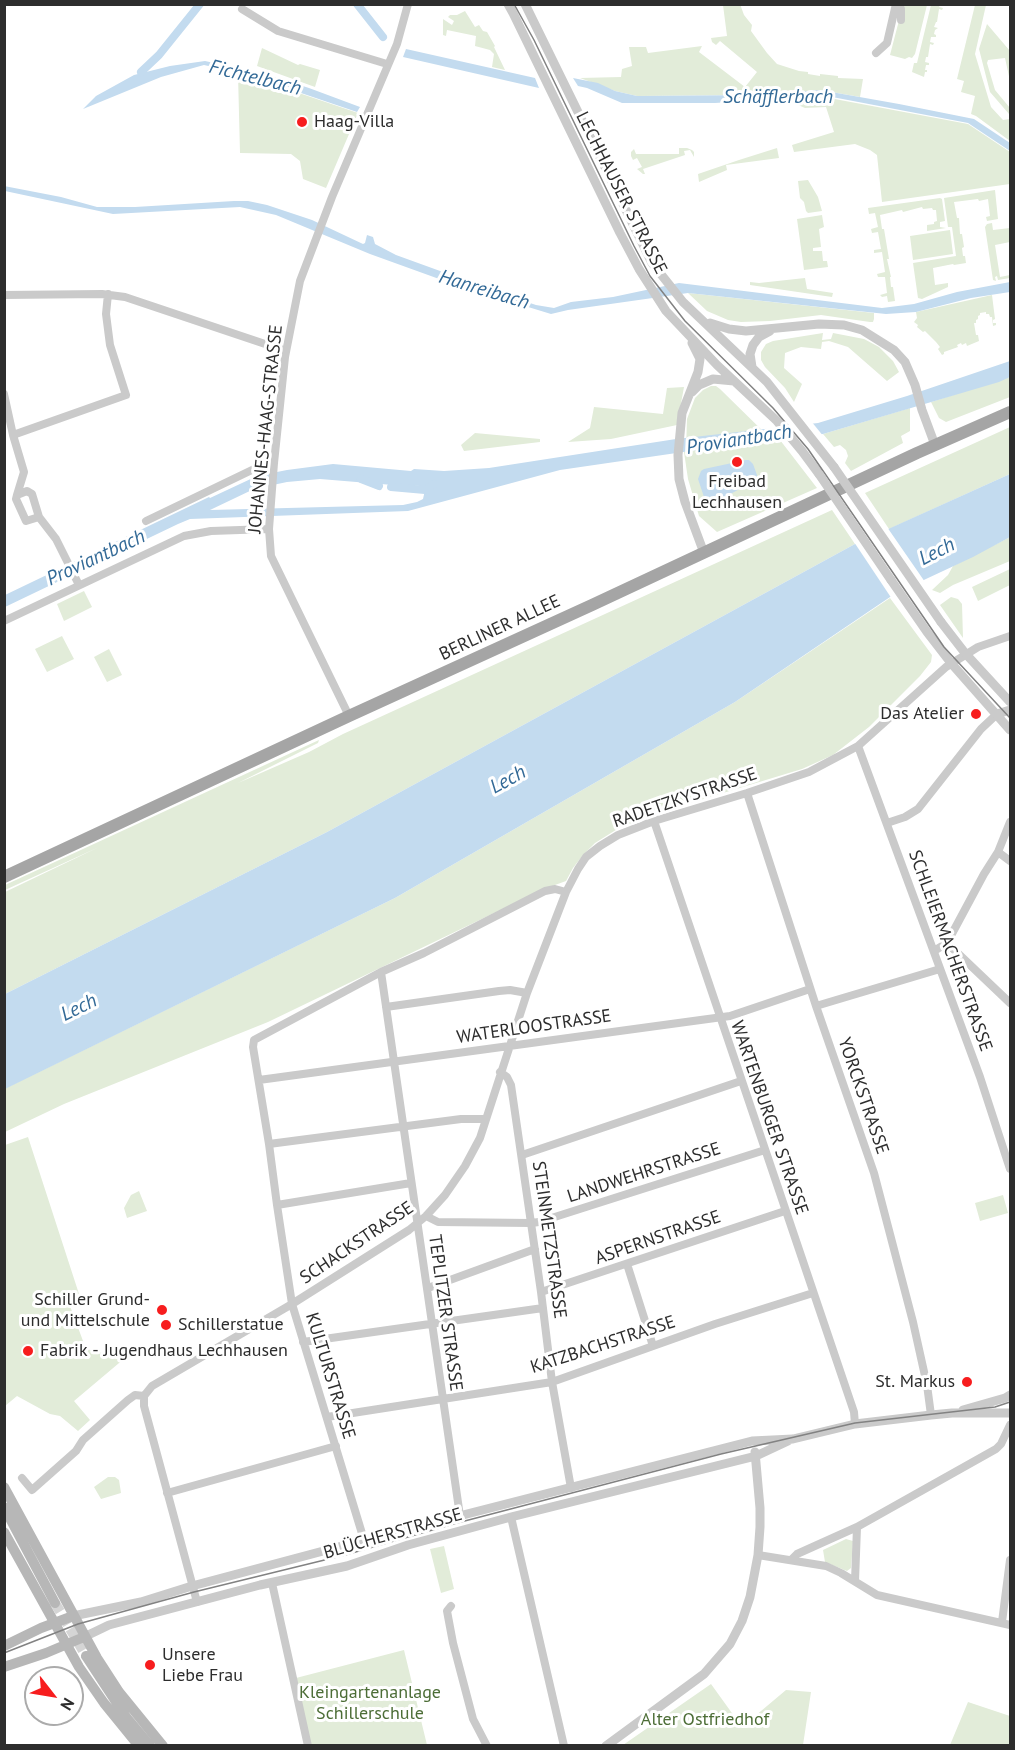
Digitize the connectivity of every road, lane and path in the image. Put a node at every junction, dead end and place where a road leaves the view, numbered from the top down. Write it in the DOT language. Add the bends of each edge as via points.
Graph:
graph roads {
  1 [pos="408,4"];
  2 [pos="508,4"];
  3 [pos="525,4"];
  4 [pos="898,4"];
  5 [pos="242,9"];
  6 [pos="901,20"];
  7 [pos="876,53"];
  8 [pos="387,64"];
  9 [pos="108,294"];
  10 [pos="4,295"];
  11 [pos="704,321"];
  12 [pos="772,330"];
  13 [pos="689,337"];
  14 [pos="286,351"];
  15 [pos="752,367"];
  16 [pos="735,382"];
  17 [pos="4,394"];
  18 [pos="688,396"];
  19 [pos="1011,412"];
  20 [pos="7,424"];
  21 [pos="13,435"];
  22 [pos="935,445"];
  23 [pos="274,466"];
  24 [pos="17,495"];
  25 [pos="39,517"];
  26 [pos="146,521"];
  27 [pos="269,529"];
  28 [pos="704,553"];
  29 [pos="77,581"];
  30 [pos="4,621"];
  31 [pos="1011,636"];
  32 [pos="966,654"];
  33 [pos="951,663"];
  34 [pos="1011,702"];
  35 [pos="1011,710"];
  36 [pos="997,714"];
  37 [pos="349,716"];
  38 [pos="1011,730"];
  39 [pos="858,746"];
  40 [pos="747,793"];
  41 [pos="654,821"];
  42 [pos="1011,822"];
  43 [pos="887,823"];
  44 [pos="998,852"];
  45 [pos="1011,861"];
  46 [pos="4,877"];
  47 [pos="566,892"];
  48 [pos="947,943"];
  49 [pos="934,951"];
  50 [pos="940,969"];
  51 [pos="381,972"];
  52 [pos="810,989"];
  53 [pos="527,993"];
  54 [pos="1011,1003"];
  55 [pos="816,1006"];
  56 [pos="386,1007"];
  57 [pos="720,1017"];
  58 [pos="508,1046"];
  59 [pos="393,1062"];
  60 [pos="500,1072"];
  61 [pos="259,1080"];
  62 [pos="741,1081"];
  63 [pos="486,1119"];
  64 [pos="403,1126"];
  65 [pos="269,1144"];
  66 [pos="765,1150"];
  67 [pos="522,1155"];
  68 [pos="1011,1169"];
  69 [pos="411,1183"];
  70 [pos="277,1205"];
  71 [pos="785,1211"];
  72 [pos="426,1216"];
  73 [pos="531,1223"];
  74 [pos="417,1224"];
  75 [pos="535,1249"];
  76 [pos="627,1264"];
  77 [pos="428,1287"];
  78 [pos="541,1292"];
  79 [pos="813,1293"];
  80 [pos="292,1304"];
  81 [pos="543,1308"];
  82 [pos="432,1324"];
  83 [pos="303,1342"];
  84 [pos="653,1346"];
  85 [pos="552,1382"];
  86 [pos="144,1396"];
  87 [pos="1008,1396"];
  88 [pos="442,1399"];
  89 [pos="952,1413"];
  90 [pos="1010,1413"];
  91 [pos="931,1415"];
  92 [pos="327,1417"];
  93 [pos="855,1424"];
  94 [pos="1011,1425"];
  95 [pos="793,1439"];
  96 [pos="752,1441"];
  97 [pos="1001,1444"];
  98 [pos="1011,1445"];
  99 [pos="336,1446"];
  100 [pos="756,1456"];
  101 [pos="22,1478"];
  102 [pos="4,1487"];
  103 [pos="571,1488"];
  104 [pos="167,1493"];
  105 [pos="4,1507"];
  106 [pos="460,1516"];
  107 [pos="511,1517"];
  108 [pos="857,1527"];
  109 [pos="4,1532"];
  110 [pos="364,1540"];
  111 [pos="758,1555"];
  112 [pos="791,1560"];
  113 [pos="1011,1560"];
  114 [pos="1010,1569"];
  115 [pos="855,1581"];
  116 [pos="272,1582"];
  117 [pos="192,1586"];
  118 [pos="197,1602"];
  119 [pos="55,1603"];
  120 [pos="451,1605"];
  121 [pos="74,1616"];
  122 [pos="54,1622"];
  123 [pos="1002,1622"];
  124 [pos="1011,1625"];
  125 [pos="84,1637"];
  126 [pos="68,1645"];
  127 [pos="4,1646"];
  128 [pos="86,1656"];
  129 [pos="4,1667"];
  130 [pos="139,1746"];
  131 [pos="150,1746"];
  132 [pos="163,1746"];
  133 [pos="308,1746"];
  134 [pos="487,1746"];
  135 [pos="564,1746"];
  136 [pos="606,1746"];
  1 -- 8 [label="street, JOHANNES-HAAG-STRASSE"];
  2 -- 13 [label="street, LECHHAUSER STRASSE" via="639,269"];
  3 -- 11 [label="street, LECHHAUSER STRASSE" via="652,263"];
  4 -- 6 [label="street"];
  4 -- 7 [label="street" via="887,43"];
  5 -- 8 [label="street" via="278,31"];
  8 -- 14 [label="street, JOHANNES-HAAG-STRASSE" via="304,271"];
  9 -- 10 [label="street"];
  9 -- 14 [label="street"];
  9 -- 21 [label="street" via="110,345 126,395"];
  11 -- 12 [label="street" via="729,329"];
  11 -- 15 [label="street, LECHHAUSER STRASSE"];
  12 -- 15 [label="street" via="759,336 753,345"];
  12 -- 22 [label="street" via="844,325 862,330 894,350 905,362"];
  13 -- 16 [label="street, LECHHAUSER STRASSE"];
  13 -- 18 [label="street" via="700,359"];
  14 -- 23 [label="street, JOHANNES-HAAG-STRASSE"];
  15 -- 32 [label="street, LECHHAUSER STRASSE, bridge" via="819,445"];
  16 -- 18 [label="street" via="707,381"];
  16 -- 33 [label="street, LECHHAUSER STRASSE, bridge" via="802,451"];
  17 -- 20 [label="street"];
  18 -- 28 [label="street" via="678,438 679,479"];
  19 -- 22 [label="main road, BERLINER ALLEE"];
  20 -- 21 [label="street"];
  21 -- 24 [label="street" via="24,472"];
  22 -- 28 [label="main road, BERLINER ALLEE"];
  23 -- 26 [label="street" via="254,469"];
  23 -- 27 [label="street, JOHANNES-HAAG-STRASSE"];
  24 -- 25 [label="street" via="27,490 32,494"];
  24 -- 25 [label="street" via="26,521"];
  25 -- 29 [label="street" via="56,539"];
  27 -- 29 [label="street" via="194,533"];
  27 -- 37 [label="street, JOHANNES-HAAG-STRASSE" via="271,556"];
  28 -- 37 [label="main road, BERLINER ALLEE"];
  29 -- 30 [label="street"];
  31 -- 32 [label="street, RADETZKYSTRASSE"];
  32 -- 33 [label="street, RADETZKYSTRASSE"];
  32 -- 34 [label="street, LECHHAUSER STRASSE"];
  33 -- 36 [label="street, LECHHAUSER STRASSE"];
  33 -- 39 [label="street, RADETZKYSTRASSE"];
  35 -- 36 [label="street"];
  36 -- 38 [label="street, LECHHAUSER STRASSE"];
  36 -- 43 [label="street" via="918,809"];
  37 -- 46 [label="main road, BERLINER ALLEE"];
  39 -- 40 [label="street, RADETZKYSTRASSE" via="809,772"];
  39 -- 43 [label="street, SCHLEIERMACHERSTRASSE"];
  40 -- 41 [label="street, RADETZKYSTRASSE"];
  40 -- 52 [label="street, YORCKSTRASSE"];
  41 -- 47 [label="street, RADETZKYSTRASSE" via="618,835 586,857"];
  41 -- 57 [label="street, WARTENBURGER STRASSE"];
  42 -- 44 [label="street"];
  43 -- 49 [label="street, SCHLEIERMACHERSTRASSE"];
  44 -- 45 [label="street"];
  44 -- 48 [label="street"];
  47 -- 51 [label="street" via="545,891"];
  47 -- 53 [label="street, SCHACKSTRASSE"];
  48 -- 49 [label="street"];
  48 -- 54 [label="street"];
  49 -- 50 [label="street, SCHLEIERMACHERSTRASSE"];
  50 -- 55 [label="street"];
  50 -- 68 [label="street, SCHLEIERMACHERSTRASSE"];
  51 -- 56 [label="street, TEPLITZER STRASSE"];
  51 -- 61 [label="street, KULTURSTRASSE" via="254,1040"];
  52 -- 55 [label="street, YORCKSTRASSE"];
  52 -- 57 [label="street, WATERLOOSTRASSE"];
  53 -- 56 [label="street" via="499,991"];
  53 -- 58 [label="street, SCHACKSTRASSE"];
  55 -- 91 [label="street, YORCKSTRASSE" via="874,1173 908,1303"];
  56 -- 59 [label="street, TEPLITZER STRASSE"];
  57 -- 58 [label="street, WATERLOOSTRASSE"];
  57 -- 62 [label="street, WARTENBURGER STRASSE"];
  58 -- 59 [label="street, WATERLOOSTRASSE"];
  58 -- 60 [label="street, SCHACKSTRASSE"];
  59 -- 61 [label="street, WATERLOOSTRASSE"];
  59 -- 64 [label="street, TEPLITZER STRASSE"];
  60 -- 63 [label="street, SCHACKSTRASSE"];
  60 -- 67 [label="street, STEINMETZSTRASSE" via="511,1085"];
  61 -- 65 [label="street, KULTURSTRASSE"];
  62 -- 66 [label="street, WARTENBURGER STRASSE"];
  62 -- 67 [label="street"];
  63 -- 64 [label="street"];
  63 -- 72 [label="street, SCHACKSTRASSE" via="465,1166"];
  64 -- 65 [label="street"];
  64 -- 69 [label="street, TEPLITZER STRASSE"];
  65 -- 70 [label="street, KULTURSTRASSE"];
  66 -- 71 [label="street, WARTENBURGER STRASSE"];
  66 -- 73 [label="street, LANDWEHRSTRASSE"];
  67 -- 73 [label="street, STEINMETZSTRASSE"];
  69 -- 70 [label="street"];
  69 -- 74 [label="street, TEPLITZER STRASSE"];
  70 -- 80 [label="street, KULTURSTRASSE"];
  71 -- 76 [label="street, ASPERNSTRASSE"];
  71 -- 79 [label="street, WARTENBURGER STRASSE"];
  72 -- 73 [label="street, LANDWEHRSTRASSE" via="440,1222"];
  72 -- 74 [label="street, SCHACKSTRASSE"];
  73 -- 75 [label="street, STEINMETZSTRASSE"];
  74 -- 77 [label="street, TEPLITZER STRASSE"];
  74 -- 80 [label="street, SCHACKSTRASSE"];
  75 -- 77 [label="street"];
  75 -- 78 [label="street, STEINMETZSTRASSE"];
  76 -- 78 [label="street, ASPERNSTRASSE"];
  76 -- 84 [label="street"];
  77 -- 82 [label="street, TEPLITZER STRASSE"];
  78 -- 81 [label="street, STEINMETZSTRASSE"];
  79 -- 84 [label="street, KATZBACHSTRASSE"];
  79 -- 93 [label="street, WARTENBURGER STRASSE"];
  80 -- 83 [label="street, KULTURSTRASSE"];
  80 -- 86 [label="street, SCHACKSTRASSE" via="152,1386"];
  81 -- 82 [label="street"];
  81 -- 85 [label="street, STEINMETZSTRASSE"];
  82 -- 83 [label="street"];
  82 -- 88 [label="street, TEPLITZER STRASSE"];
  83 -- 92 [label="street, KULTURSTRASSE"];
  84 -- 85 [label="street, KATZBACHSTRASSE"];
  85 -- 88 [label="street, KATZBACHSTRASSE"];
  85 -- 103 [label="street, STEINMETZSTRASSE"];
  86 -- 101 [label="street, SCHACKSTRASSE" via="135,1395 128,1400 32,1490"];
  86 -- 104 [label="street"];
  87 -- 89 [label="street, BLÜCHERSTRASSE"];
  87 -- 90 [label="street"];
  88 -- 92 [label="street, KATZBACHSTRASSE"];
  88 -- 106 [label="street, TEPLITZER STRASSE"];
  89 -- 90 [label="street, BLÜCHERSTRASSE"];
  89 -- 91 [label="street, BLÜCHERSTRASSE"];
  91 -- 93 [label="street, BLÜCHERSTRASSE"];
  92 -- 99 [label="street, KULTURSTRASSE"];
  93 -- 95 [label="street, BLÜCHERSTRASSE"];
  94 -- 97 [label="street"];
  95 -- 96 [label="street, BLÜCHERSTRASSE"];
  95 -- 100 [label="street, BLÜCHERSTRASSE"];
  96 -- 100 [label="street"];
  96 -- 103 [label="street, BLÜCHERSTRASSE"];
  97 -- 98 [label="street"];
  97 -- 108 [label="street"];
  99 -- 104 [label="street"];
  99 -- 110 [label="street, KULTURSTRASSE"];
  100 -- 107 [label="street, BLÜCHERSTRASSE"];
  100 -- 111 [label="street"];
  102 -- 121 [label="main road"];
  103 -- 106 [label="street, BLÜCHERSTRASSE"];
  104 -- 117 [label="street"];
  105 -- 119 [label="main road"];
  106 -- 110 [label="street, BLÜCHERSTRASSE"];
  107 -- 116 [label="street, BLÜCHERSTRASSE" via="348,1566"];
  107 -- 135 [label="street"];
  108 -- 112 [label="street"];
  108 -- 115 [label="street"];
  109 -- 122 [label="main road"];
  110 -- 117 [label="street, BLÜCHERSTRASSE"];
  111 -- 112 [label="street"];
  111 -- 136 [label="street" via="750,1597 730,1644 704,1674"];
  112 -- 115 [label="street" via="826,1566"];
  113 -- 114 [label="street"];
  114 -- 123 [label="street"];
  115 -- 123 [label="street" via="877,1596"];
  116 -- 118 [label="street, BLÜCHERSTRASSE"];
  116 -- 133 [label="street"];
  117 -- 118 [label="street"];
  117 -- 121 [label="street, BLÜCHERSTRASSE"];
  118 -- 125 [label="street, BLÜCHERSTRASSE" via="109,1625"];
  120 -- 134 [label="street" via="447,1611 453,1644 473,1719"];
  121 -- 122 [label="main road, BLÜCHERSTRASSE"];
  121 -- 125 [label="main road"];
  122 -- 126 [label="main road"];
  122 -- 127 [label="main road, BLÜCHERSTRASSE"];
  123 -- 124 [label="street"];
  125 -- 126 [label="main road, BLÜCHERSTRASSE"];
  125 -- 132 [label="main road" via="119,1692"];
  126 -- 129 [label="main road, BLÜCHERSTRASSE"];
  126 -- 130 [label="main road" via="104,1703"];
  128 -- 131 [label="main road"];
}
